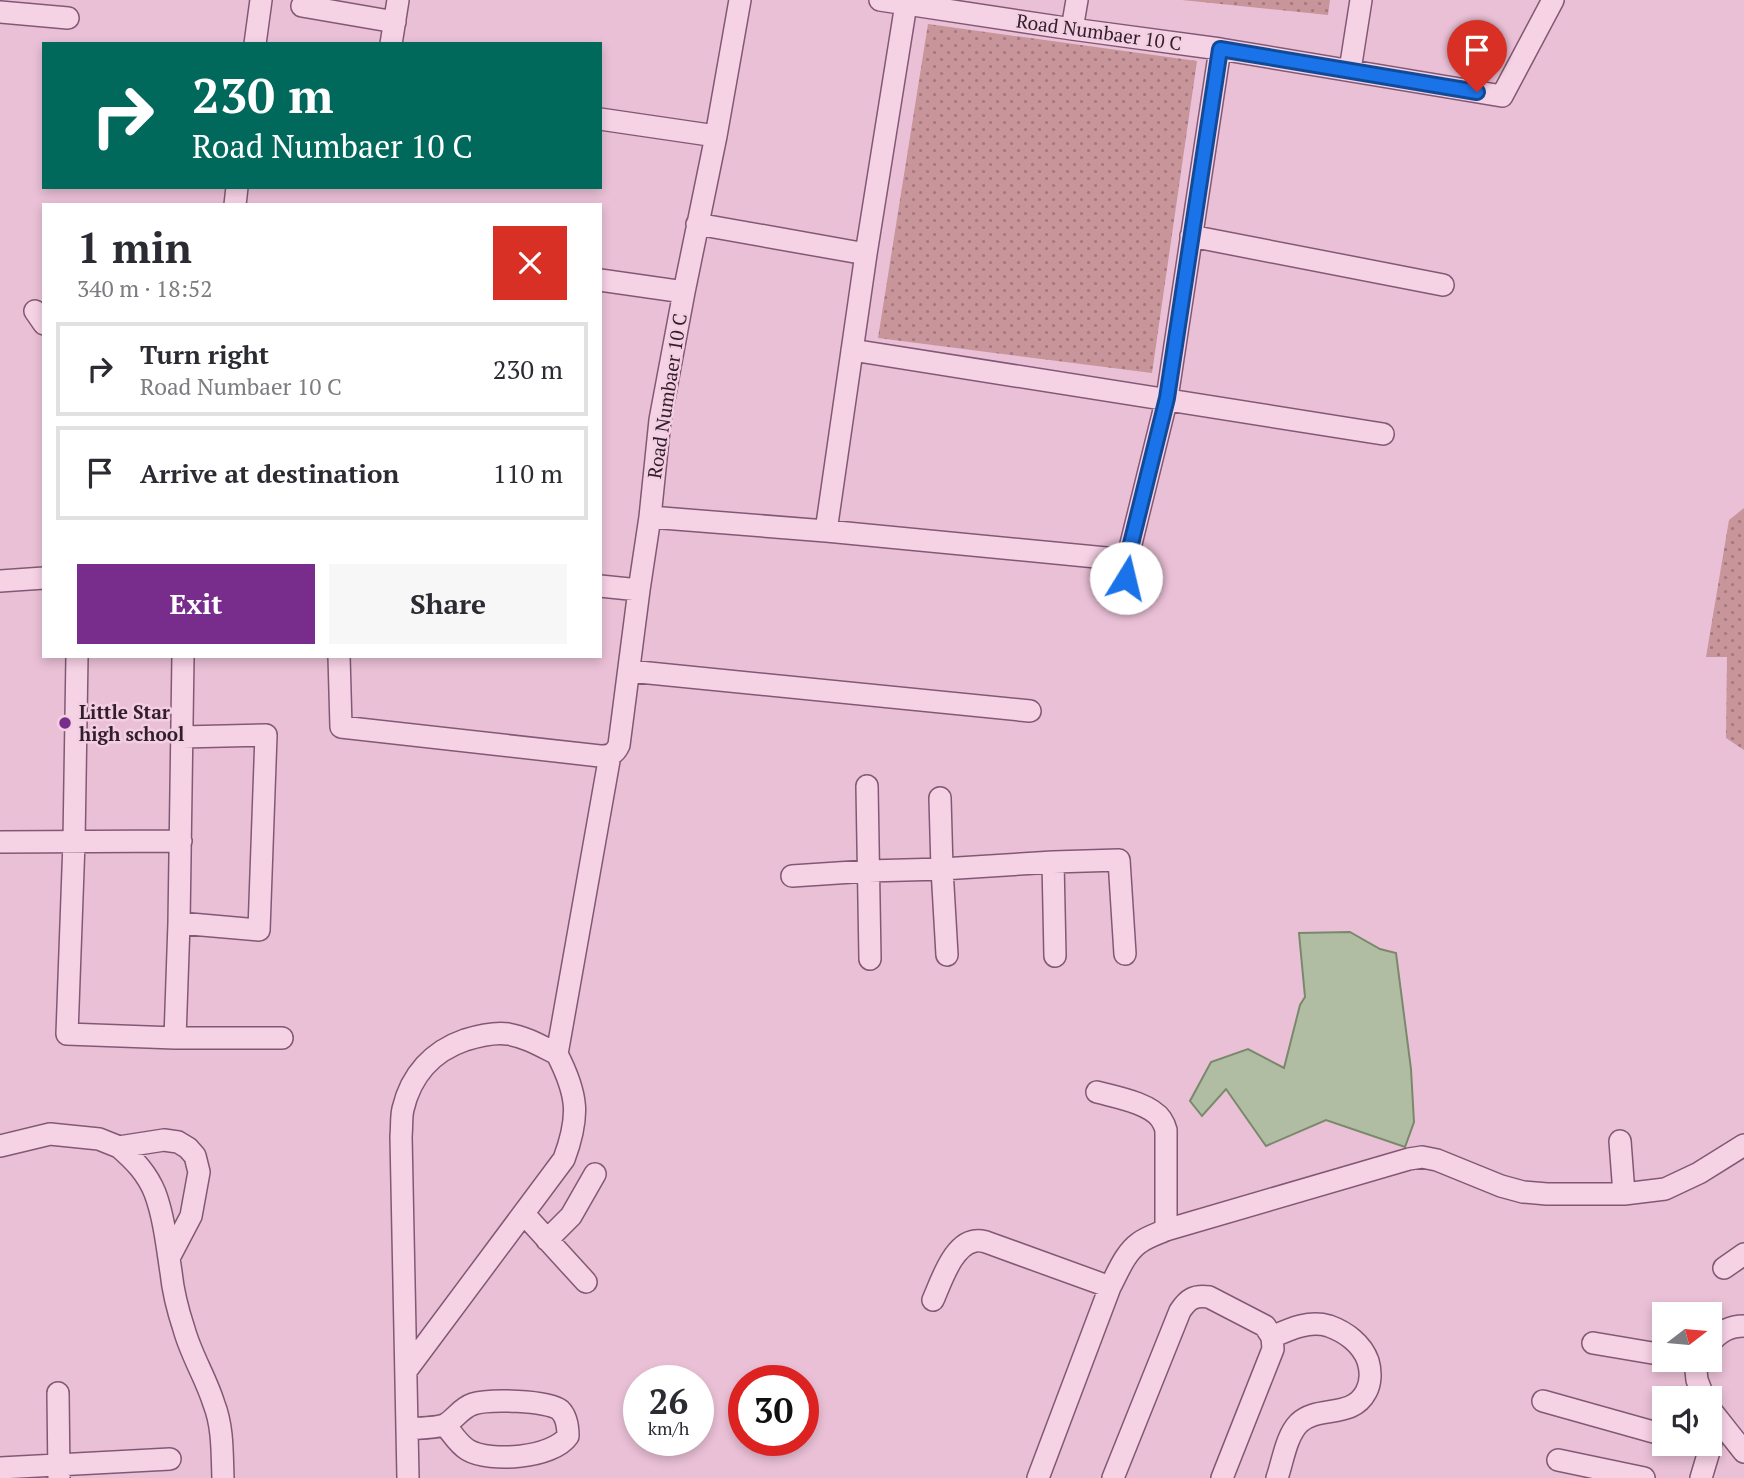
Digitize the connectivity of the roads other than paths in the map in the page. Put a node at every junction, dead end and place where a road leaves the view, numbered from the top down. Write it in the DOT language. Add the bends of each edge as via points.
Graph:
graph roads {
  1 [pos="261,0"];
  2 [pos="398,0"];
  3 [pos="740,0"];
  4 [pos="880,0"];
  5 [pos="1077,0"];
  6 [pos="1361,0"];
  7 [pos="1553,0"];
  8 [pos="906,4"];
  9 [pos="302,6"];
  10 [pos="0,12"];
  11 [pos="68,18"];
  12 [pos="395,22"];
  13 [pos="1072,29"];
  14 [pos="255,42"];
  15 [pos="391,42"];
  16 [pos="1220,49"];
  17 [pos="1350,71"];
  18 [pos="602,119"];
  19 [pos="716,136"];
  20 [pos="697,224"];
  21 [pos="1191,236"];
  22 [pos="866,254"];
  23 [pos="602,280"];
  24 [pos="1443,285"];
  25 [pos="684,292"];
  26 [pos="852,350"];
  27 [pos="1167,398"];
  28 [pos="1383,434"];
  29 [pos="650,517"];
  30 [pos="826,531"];
  31 [pos="42,578"];
  32 [pos="0,581"];
  33 [pos="602,586"];
  34 [pos="639,590"];
  35 [pos="77,658"];
  36 [pos="183,658"];
  37 [pos="339,658"];
  38 [pos="629,671"];
  39 [pos="1030,711"];
  40 [pos="182,737"];
  41 [pos="610,755"];
  42 [pos="867,786"];
  43 [pos="940,798"];
  44 [pos="181,841"];
  45 [pos="0,842"];
  46 [pos="74,842"];
  47 [pos="1053,862"];
  48 [pos="942,869"];
  49 [pos="868,871"];
  50 [pos="792,876"];
  51 [pos="179,923"];
  52 [pos="1125,954"];
  53 [pos="947,956"];
  54 [pos="1055,956"];
  55 [pos="870,959"];
  56 [pos="174,1038"];
  57 [pos="282,1038"];
  58 [pos="557,1054"];
  59 [pos="1097,1092"];
  60 [pos="1620,1142"];
  61 [pos="0,1146"];
  62 [pos="1744,1146"];
  63 [pos="119,1147"];
  64 [pos="596,1174"];
  65 [pos="1624,1194"];
  66 [pos="524,1214"];
  67 [pos="1166,1230"];
  68 [pos="547,1240"];
  69 [pos="1744,1254"];
  70 [pos="169,1258"];
  71 [pos="1724,1268"];
  72 [pos="586,1282"];
  73 [pos="1111,1287"];
  74 [pos="933,1300"];
  75 [pos="1744,1326"];
  76 [pos="1722,1331"];
  77 [pos="1272,1337"];
  78 [pos="1593,1343"];
  79 [pos="1652,1353"];
  80 [pos="406,1371"];
  81 [pos="58,1393"];
  82 [pos="1543,1401"];
  83 [pos="1722,1424"];
  84 [pos="445,1425"];
  85 [pos="408,1429"];
  86 [pos="1652,1432"];
  87 [pos="1744,1452"];
  88 [pos="1704,1456"];
  89 [pos="170,1459"];
  90 [pos="1558,1460"];
  91 [pos="0,1468"];
  92 [pos="59,1471"];
  93 [pos="223,1478"];
  94 [pos="408,1478"];
  95 [pos="1038,1478"];
  96 [pos="1113,1478"];
  97 [pos="1222,1478"];
  98 [pos="1277,1478"];
  99 [pos="1644,1478"];
  100 [pos="1701,1478"];
  1 -- 14 [label="street"];
  2 -- 12 [label="street"];
  3 -- 19 [label="street, Road Numbaer 10 C"];
  4 -- 8 [label="street, Road Numbaer 10 C"];
  5 -- 13 [label="street"];
  6 -- 17 [label="street"];
  7 -- 17 [label="street, Road Numbaer 10 C" via="1502,96"];
  8 -- 13 [label="street, Road Numbaer 10 C"];
  8 -- 22 [label="street"];
  9 -- 12 [label="street"];
  10 -- 11 [label="street"];
  12 -- 15 [label="street"];
  13 -- 16 [label="street, Road Numbaer 10 C"];
  16 -- 17 [label="street, Road Numbaer 10 C"];
  16 -- 21 [label="street"];
  18 -- 19 [label="street"];
  19 -- 20 [label="street, Road Numbaer 10 C"];
  20 -- 22 [label="street"];
  20 -- 25 [label="street, Road Numbaer 10 C"];
  21 -- 24 [label="street"];
  21 -- 27 [label="street"];
  22 -- 26 [label="street"];
  23 -- 25 [label="street"];
  25 -- 29 [label="street, Road Numbaer 10 C" via="660,420"];
  26 -- 27 [label="street"];
  26 -- 30 [label="street"];
  27 -- 28 [label="street"];
  27 -- 30 [label="street" via="1127,569"];
  29 -- 30 [label="street"];
  29 -- 34 [label="street, Road Numbaer 10 C"];
  31 -- 32 [label="street"];
  33 -- 34 [label="street"];
  34 -- 38 [label="street, Road Numbaer 10 C"];
  35 -- 46 [label="street"];
  36 -- 40 [label="street"];
  37 -- 41 [label="street" via="341,727"];
  38 -- 39 [label="street"];
  38 -- 41 [label="street, Road Numbaer 10 C" via="619,745"];
  40 -- 44 [label="street"];
  40 -- 51 [label="street" via="266,736 259,930"];
  41 -- 58 [label="street, Road Numbaer 10 C"];
  42 -- 49 [label="street"];
  43 -- 48 [label="street"];
  44 -- 46 [label="street"];
  44 -- 51 [label="street"];
  45 -- 46 [label="street"];
  46 -- 56 [label="street" via="67,1034"];
  47 -- 48 [label="street"];
  47 -- 52 [label="street" via="1119,860"];
  47 -- 54 [label="street"];
  48 -- 49 [label="street"];
  48 -- 53 [label="street"];
  49 -- 50 [label="street"];
  49 -- 55 [label="street"];
  51 -- 56 [label="street"];
  56 -- 57 [label="street"];
  58 -- 66 [label="street" via="568,1075 576,1120 564,1159"];
  58 -- 80 [label="street" via="522,1037 479,1035 450,1045 429,1061 414,1082 403,1109 401,1136"];
  59 -- 67 [label="street" via="1144,1107 1161,1118 1166,1130"];
  60 -- 65 [label="street"];
  61 -- 63 [label="street" via="50,1134 99,1139"];
  62 -- 65 [label="street" via="1665,1189"];
  63 -- 70 [label="street" via="136,1161 155,1193"];
  63 -- 70 [label="street" via="164,1140 178,1142 195,1156 199,1172 191,1216"];
  64 -- 68 [label="street" via="571,1216"];
  65 -- 67 [label="street" via="1523,1192 1422,1157"];
  66 -- 68 [label="street"];
  66 -- 80 [label="street"];
  67 -- 73 [label="street" via="1139,1243"];
  68 -- 72 [label="street"];
  69 -- 71 [label="street"];
  70 -- 93 [label="street" via="184,1329 215,1404"];
  73 -- 74 [label="street" via="974,1241 955,1254"];
  73 -- 95 [label="street"];
  75 -- 76 [label="street"];
  77 -- 96 [label="street" via="1265,1326 1209,1297 1192,1297 1180,1311"];
  77 -- 97 [label="street" via="1270,1360"];
  77 -- 98 [label="street" via="1304,1325 1335,1328 1364,1351 1370,1384 1362,1400 1352,1407 1301,1421"];
  78 -- 79 [label="street"];
  80 -- 85 [label="street"];
  81 -- 92 [label="street"];
  82 -- 86 [label="street"];
  83 -- 87 [label="street"];
  84 -- 84 [label="street" via="473,1404 517,1402 557,1408 566,1419 569,1436 562,1444 538,1453 487,1456 467,1450"];
  84 -- 85 [label="street"];
  85 -- 94 [label="street"];
  88 -- 100 [label="street"];
  89 -- 92 [label="street"];
  90 -- 99 [label="street"];
  91 -- 92 [label="street"];
}
